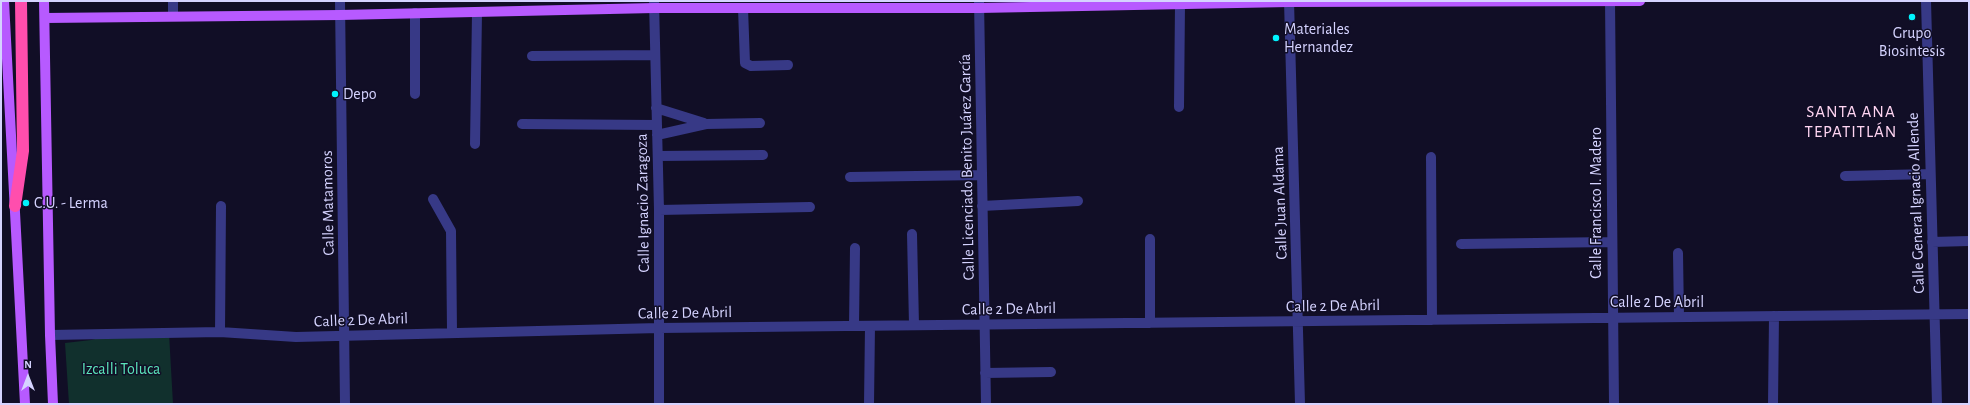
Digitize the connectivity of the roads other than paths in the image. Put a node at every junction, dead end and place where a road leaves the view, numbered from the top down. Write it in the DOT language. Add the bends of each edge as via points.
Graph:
graph roads {
  1 [pos="4,1"];
  2 [pos="22,1"];
  3 [pos="44,1"];
  4 [pos="173,1"];
  5 [pos="340,1"];
  6 [pos="1427,1"];
  7 [pos="1610,1"];
  8 [pos="1640,1"];
  9 [pos="1926,1"];
  10 [pos="1289,2"];
  11 [pos="1390,2"];
  12 [pos="1180,4"];
  13 [pos="654,5"];
  14 [pos="979,5"];
  15 [pos="743,8"];
  16 [pos="3,11"];
  17 [pos="415,13"];
  18 [pos="477,13"];
  19 [pos="340,15"];
  20 [pos="173,16"];
  21 [pos="45,18"];
  22 [pos="655,55"];
  23 [pos="532,56"];
  24 [pos="788,65"];
  25 [pos="415,94"];
  26 [pos="1179,107"];
  27 [pos="656,108"];
  28 [pos="760,123"];
  29 [pos="522,124"];
  30 [pos="706,124"];
  31 [pos="657,130"];
  32 [pos="475,144"];
  33 [pos="763,155"];
  34 [pos="658,156"];
  35 [pos="1431,158"];
  36 [pos="1930,174"];
  37 [pos="982,176"];
  38 [pos="1845,176"];
  39 [pos="850,177"];
  40 [pos="433,199"];
  41 [pos="1078,201"];
  42 [pos="15,206"];
  43 [pos="221,206"];
  44 [pos="982,206"];
  45 [pos="810,207"];
  46 [pos="660,210"];
  47 [pos="912,234"];
  48 [pos="1150,239"];
  49 [pos="1969,241"];
  50 [pos="1611,242"];
  51 [pos="1932,242"];
  52 [pos="1462,244"];
  53 [pos="855,248"];
  54 [pos="1678,253"];
  55 [pos="1969,314"];
  56 [pos="1934,315"];
  57 [pos="1774,316"];
  58 [pos="1679,317"];
  59 [pos="1612,318"];
  60 [pos="1432,320"];
  61 [pos="1299,322"];
  62 [pos="1150,323"];
  63 [pos="984,324"];
  64 [pos="914,325"];
  65 [pos="854,326"];
  66 [pos="870,326"];
  67 [pos="659,328"];
  68 [pos="220,332"];
  69 [pos="452,332"];
  70 [pos="50,334"];
  71 [pos="345,335"];
  72 [pos="1052,372"];
  73 [pos="985,373"];
  74 [pos="25,404"];
  75 [pos="53,404"];
  76 [pos="345,404"];
  77 [pos="659,404"];
  78 [pos="869,404"];
  79 [pos="986,404"];
  80 [pos="1300,404"];
  81 [pos="1614,404"];
  82 [pos="1773,404"];
  83 [pos="1937,404"];
  1 -- 16 [label="main road"];
  2 -- 42 [label="highway" via="23,144"];
  3 -- 21 [label="main road"];
  4 -- 20 [label="street"];
  5 -- 19 [label="street, Calle Matamoros"];
  6 -- 7 [label="main road"];
  6 -- 11 [label="main road"];
  7 -- 8 [label="main road"];
  7 -- 50 [label="street, Calle Francisco I. Madero"];
  9 -- 36 [label="street, Calle General Ignacio Allende"];
  10 -- 11 [label="main road"];
  10 -- 12 [label="main road"];
  10 -- 61 [label="street, Calle Juan Aldama"];
  12 -- 14 [label="main road"];
  12 -- 26 [label="street"];
  13 -- 15 [label="main road"];
  13 -- 18 [label="main road"];
  13 -- 22 [label="street, Calle Ignacio Zaragoza"];
  14 -- 15 [label="main road"];
  14 -- 37 [label="street, Calle Licenciado Benito Juárez García"];
  15 -- 24 [label="street" via="745,63 751,66"];
  16 -- 42 [label="main road"];
  17 -- 18 [label="main road"];
  17 -- 19 [label="main road"];
  17 -- 25 [label="street"];
  18 -- 32 [label="street"];
  19 -- 20 [label="main road"];
  19 -- 71 [label="street, Calle Matamoros"];
  20 -- 21 [label="main road"];
  21 -- 70 [label="main road"];
  22 -- 23 [label="street"];
  22 -- 27 [label="street, Calle Ignacio Zaragoza"];
  27 -- 30 [label="street"];
  27 -- 31 [label="street, Calle Ignacio Zaragoza"];
  28 -- 30 [label="street"];
  29 -- 31 [label="street"];
  30 -- 31 [label="street"];
  31 -- 34 [label="street, Calle Ignacio Zaragoza"];
  33 -- 34 [label="street"];
  34 -- 46 [label="street, Calle Ignacio Zaragoza"];
  35 -- 60 [label="street"];
  36 -- 38 [label="street"];
  36 -- 51 [label="street, Calle General Ignacio Allende"];
  37 -- 39 [label="street"];
  37 -- 44 [label="street, Calle Licenciado Benito Juárez García"];
  40 -- 69 [label="street" via="451,231"];
  41 -- 44 [label="street"];
  42 -- 74 [label="main road"];
  43 -- 68 [label="street"];
  44 -- 63 [label="street, Calle Licenciado Benito Juárez García"];
  45 -- 46 [label="street"];
  46 -- 67 [label="street, Calle Ignacio Zaragoza"];
  47 -- 64 [label="street"];
  48 -- 62 [label="street"];
  49 -- 51 [label="street"];
  50 -- 52 [label="street"];
  50 -- 59 [label="street, Calle Francisco I. Madero"];
  51 -- 56 [label="street, Calle General Ignacio Allende"];
  53 -- 65 [label="street"];
  54 -- 58 [label="street"];
  55 -- 56 [label="street, Calle 2 De Abril"];
  56 -- 57 [label="street, Calle 2 De Abril"];
  56 -- 83 [label="street, Calle General Ignacio Allende"];
  57 -- 58 [label="street, Calle 2 De Abril"];
  57 -- 82 [label="street"];
  58 -- 59 [label="street, Calle 2 De Abril"];
  59 -- 60 [label="street, Calle 2 De Abril"];
  59 -- 81 [label="street, Calle Francisco I. Madero"];
  60 -- 61 [label="street, Calle 2 De Abril"];
  61 -- 62 [label="street, Calle 2 De Abril"];
  61 -- 80 [label="street, Calle Juan Aldama"];
  62 -- 63 [label="street, Calle 2 De Abril"];
  63 -- 64 [label="street, Calle 2 De Abril"];
  63 -- 73 [label="street, Calle Licenciado Benito Juárez García"];
  64 -- 66 [label="street, Calle 2 De Abril"];
  65 -- 66 [label="street, Calle 2 De Abril"];
  65 -- 67 [label="street, Calle 2 De Abril"];
  66 -- 78 [label="street"];
  67 -- 69 [label="street, Calle 2 De Abril"];
  67 -- 77 [label="street, Calle Ignacio Zaragoza"];
  68 -- 70 [label="street, Calle 2 De Abril"];
  68 -- 71 [label="street, Calle 2 De Abril" via="296,337"];
  69 -- 71 [label="street, Calle 2 De Abril"];
  70 -- 75 [label="main road"];
  71 -- 76 [label="street, Calle Matamoros"];
  72 -- 73 [label="street"];
  73 -- 79 [label="street, Calle Licenciado Benito Juárez García"];
}
